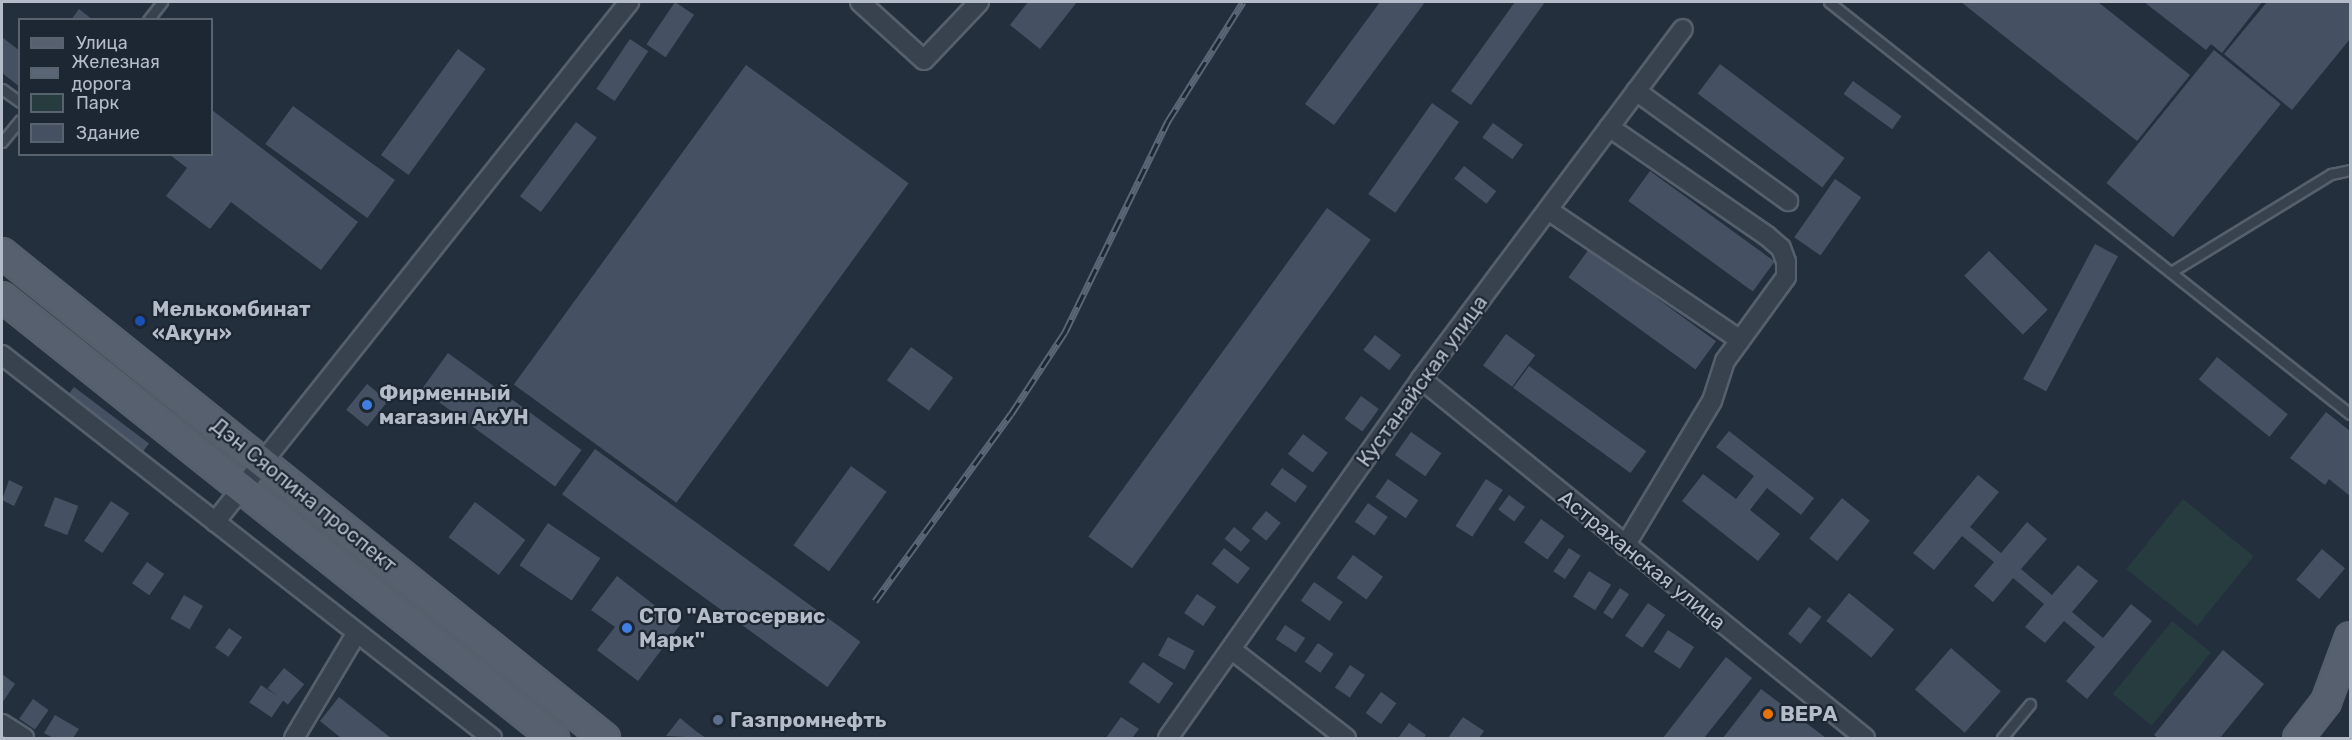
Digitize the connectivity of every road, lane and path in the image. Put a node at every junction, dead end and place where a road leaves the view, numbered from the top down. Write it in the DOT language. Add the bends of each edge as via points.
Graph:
graph roads {
  1 [pos="162,2"];
  2 [pos="629,2"];
  3 [pos="860,2"];
  4 [pos="979,2"];
  5 [pos="1828,2"];
  6 [pos="150,18"];
  7 [pos="1683,29"];
  8 [pos="2,89"];
  9 [pos="1636,91"];
  10 [pos="18,101"];
  11 [pos="18,122"];
  12 [pos="1609,127"];
  13 [pos="2,142"];
  14 [pos="2350,170"];
  15 [pos="1788,201"];
  16 [pos="1548,210"];
  17 [pos="2,253"];
  18 [pos="2171,272"];
  19 [pos="2,297"];
  20 [pos="1740,340"];
  21 [pos="2,355"];
  22 [pos="1421,379"];
  23 [pos="2350,414"];
  24 [pos="264,463"];
  25 [pos="242,489"];
  26 [pos="215,522"];
  27 [pos="1625,546"];
  28 [pos="356,634"];
  29 [pos="2350,637"];
  30 [pos="1232,650"];
  31 [pos="2350,684"];
  32 [pos="2326,702"];
  33 [pos="2030,704"];
  34 [pos="2,724"];
  35 [pos="1860,737"];
  36 [pos="24,738"];
  37 [pos="294,738"];
  38 [pos="492,738"];
  39 [pos="554,738"];
  40 [pos="605,738"];
  41 [pos="1168,738"];
  42 [pos="1346,738"];
  43 [pos="2002,738"];
  44 [pos="2298,738"];
  1 -- 6 [label="lane"];
  2 -- 24 [label="street"];
  3 -- 4 [label="street" via="924,60"];
  5 -- 18 [label="lane"];
  7 -- 9 [label="street, Кустанайская улица"];
  8 -- 10 [label="lane"];
  9 -- 12 [label="street, Кустанайская улица"];
  9 -- 15 [label="street"];
  11 -- 13 [label="lane"];
  12 -- 16 [label="street, Кустанайская улица"];
  12 -- 20 [label="street" via="1780,248 1786,277"];
  14 -- 18 [label="lane" via="2331,174"];
  16 -- 20 [label="street"];
  16 -- 22 [label="street, Кустанайская улица"];
  17 -- 24 [label="main road, Дэн Сяопина проспект"];
  18 -- 23 [label="lane"];
  19 -- 25 [label="main road, Дэн Сяопина проспект"];
  20 -- 27 [label="street" via="1725,361 1712,401"];
  21 -- 26 [label="street"];
  22 -- 27 [label="street, Астраханская улица"];
  22 -- 30 [label="street, Кустанайская улица"];
  24 -- 25 [label="street"];
  24 -- 40 [label="main road, Дэн Сяопина проспект"];
  25 -- 26 [label="street"];
  25 -- 39 [label="main road, Дэн Сяопина проспект"];
  26 -- 28 [label="street"];
  27 -- 35 [label="street, Астраханская улица"];
  28 -- 37 [label="street"];
  28 -- 38 [label="street"];
  29 -- 32 [label="main road"];
  30 -- 41 [label="street, Кустанайская улица"];
  30 -- 42 [label="street"];
  31 -- 32 [label="main road"];
  32 -- 44 [label="main road"];
  33 -- 43 [label="lane"];
  34 -- 36 [label="street"];
}
